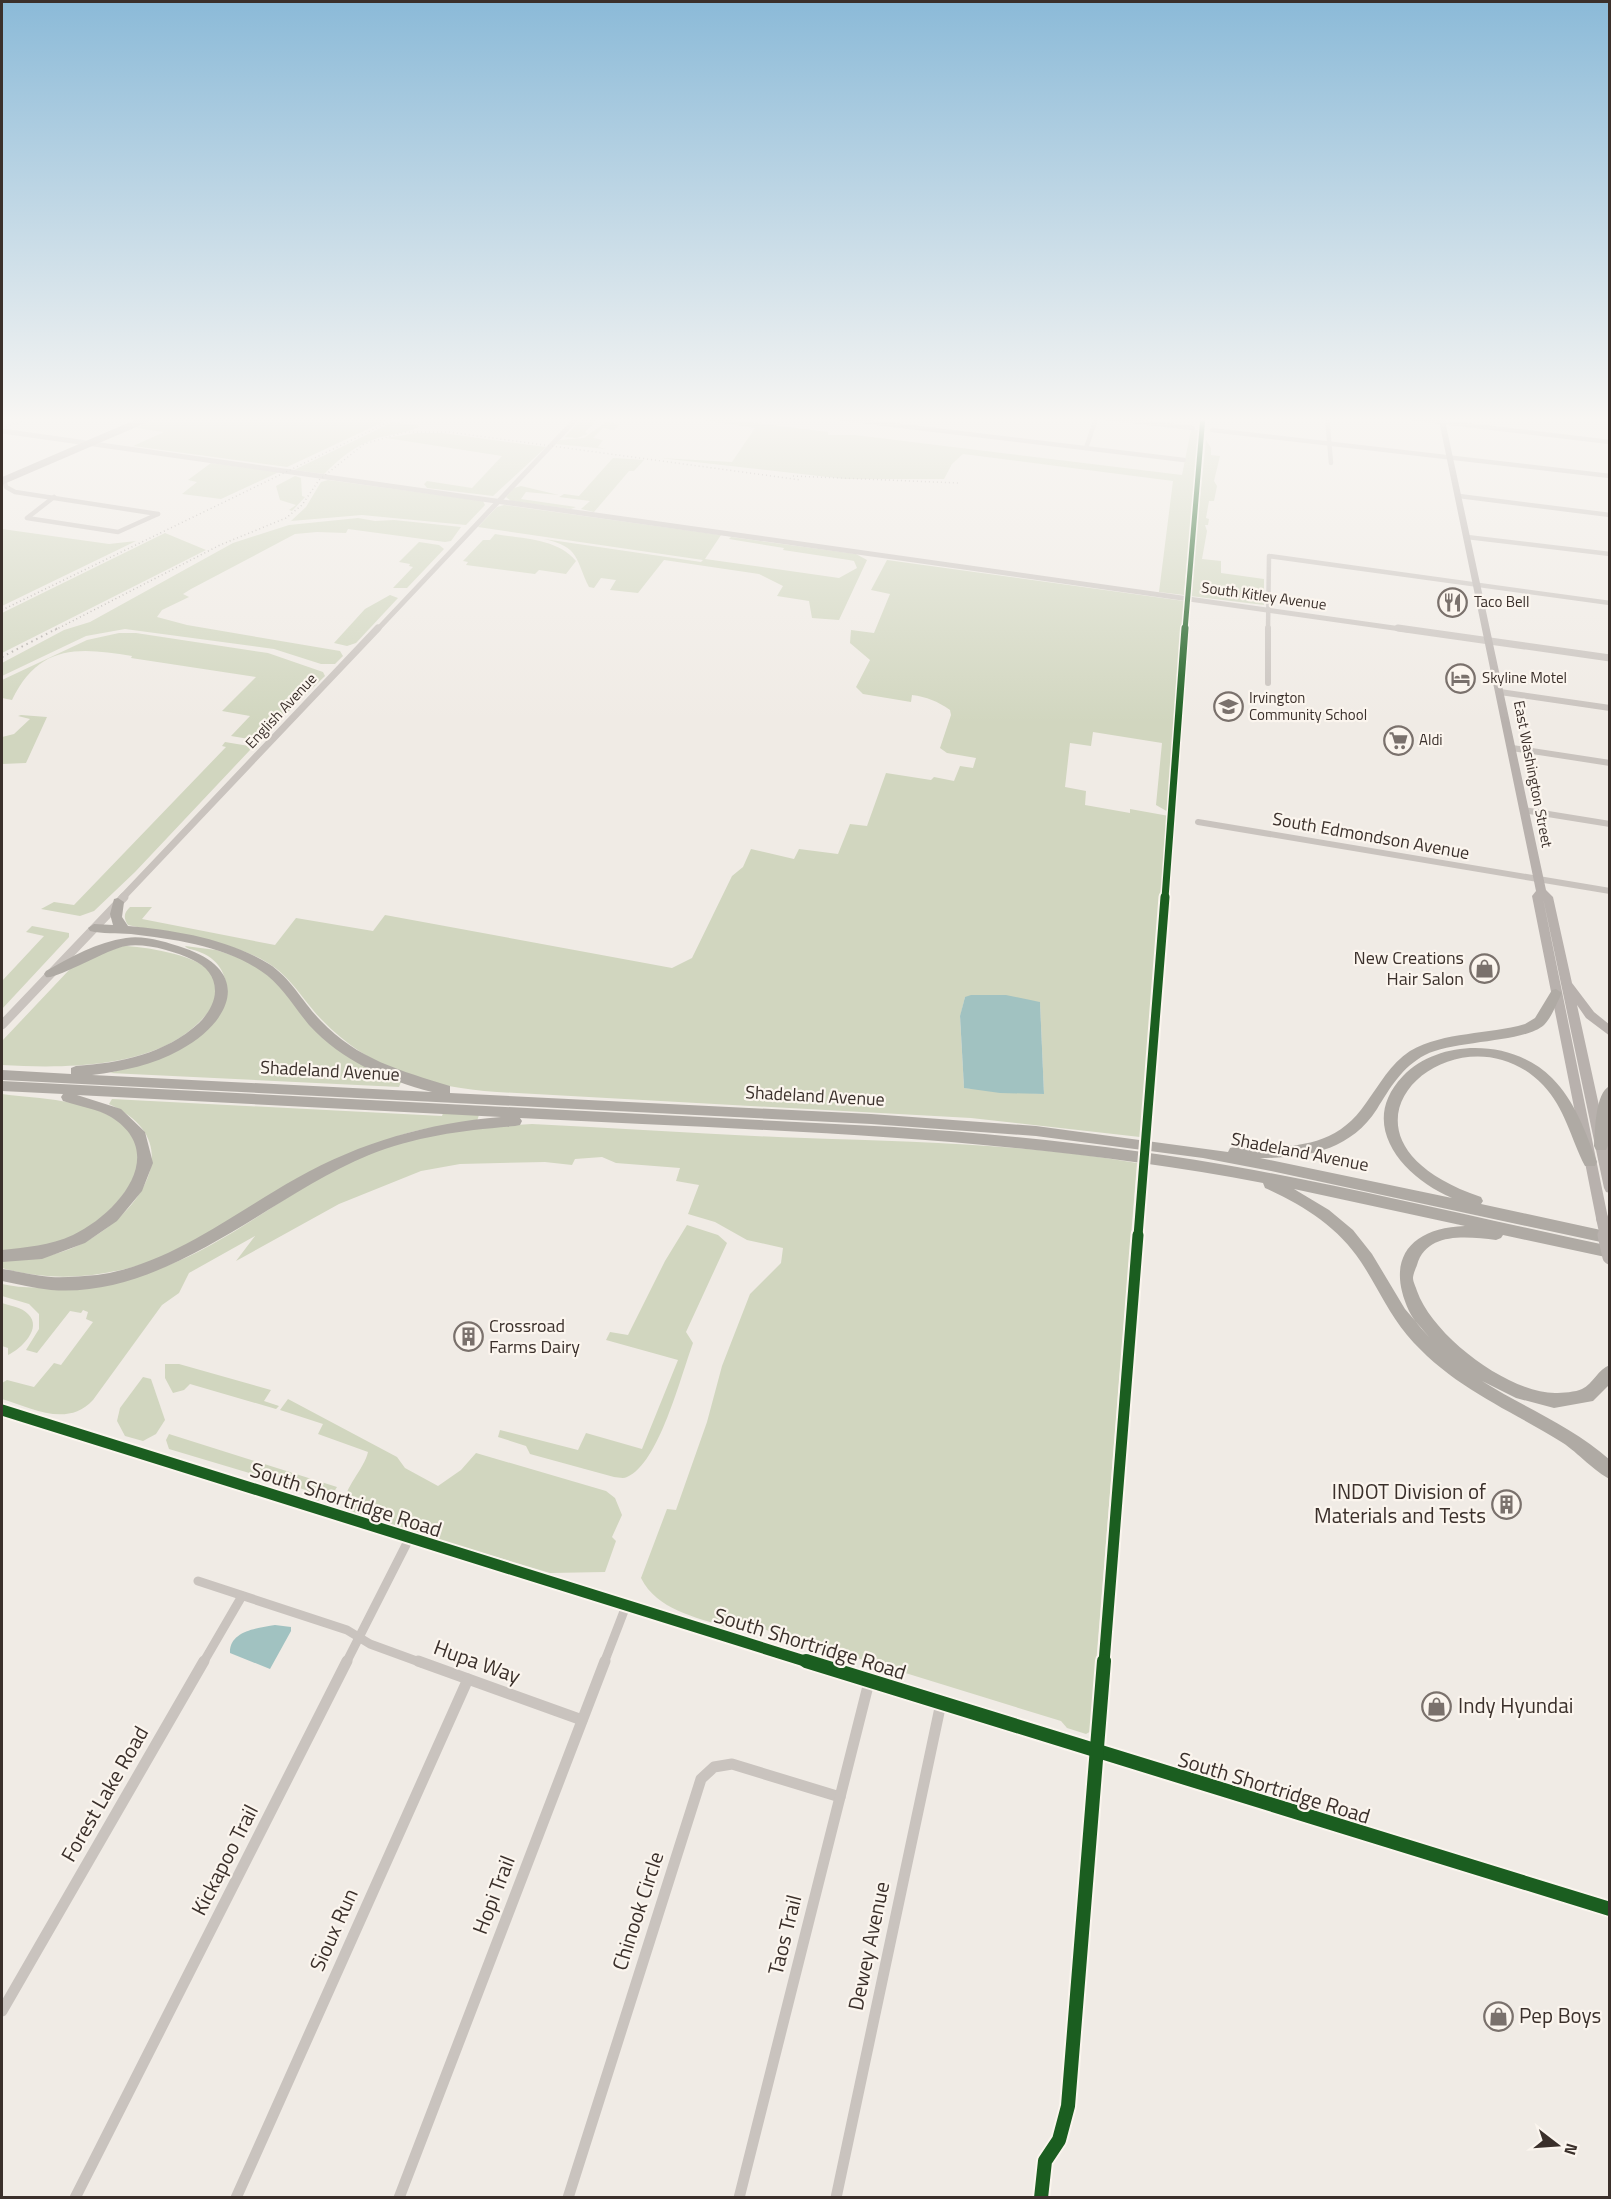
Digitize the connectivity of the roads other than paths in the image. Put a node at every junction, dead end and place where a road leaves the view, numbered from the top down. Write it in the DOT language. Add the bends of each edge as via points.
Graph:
graph roads {
  1 [pos="30,519"];
  2 [pos="148,519"];
  3 [pos="478,519"];
  4 [pos="627,519"];
  5 [pos="1463,519"];
  6 [pos="1467,537"];
  7 [pos="1610,555"];
  8 [pos="1478,584"];
  9 [pos="1610,603"];
  10 [pos="1269,610"];
  11 [pos="1489,641"];
  12 [pos="1610,658"];
  13 [pos="1268,683"];
  14 [pos="1500,692"];
  15 [pos="1610,708"];
  16 [pos="1512,748"];
  17 [pos="1610,763"];
  18 [pos="1523,810"];
  19 [pos="1198,822"];
  20 [pos="1610,824"];
  21 [pos="1538,879"];
  22 [pos="1610,891"];
  23 [pos="1541,892"];
  24 [pos="118,902"];
  25 [pos="94,928"];
  26 [pos="124,929"];
  27 [pos="135,941"];
  28 [pos="50,974"];
  29 [pos="1566,982"];
  30 [pos="1556,993"];
  31 [pos="2,1025"];
  32 [pos="1610,1032"];
  33 [pos="6,1081"];
  34 [pos="1610,1091"];
  35 [pos="470,1098"];
  36 [pos="584,1117"];
  37 [pos="1601,1146"];
  38 [pos="1203,1153"];
  39 [pos="1590,1162"];
  40 [pos="1234,1172"];
  41 [pos="1610,1188"];
  42 [pos="1550,1224"];
  43 [pos="1610,1238"];
  44 [pos="1563,1243"];
  45 [pos="1610,1254"];
  46 [pos="2,1256"];
  47 [pos="2,1275"];
  48 [pos="1610,1372"];
  49 [pos="2,1410"];
  50 [pos="1610,1471"];
  51 [pos="409,1539"];
  52 [pos="198,1581"];
  53 [pos="242,1596"];
  54 [pos="626,1606"];
  55 [pos="360,1637"];
  56 [pos="468,1679"];
  57 [pos="869,1682"];
  58 [pos="940,1703"];
  59 [pos="582,1720"];
  60 [pos="840,1797"];
  61 [pos="1610,1910"];
  62 [pos="2,2011"];
  63 [pos="75,2198"];
  64 [pos="236,2198"];
  65 [pos="399,2198"];
  66 [pos="568,2198"];
  67 [pos="739,2198"];
  68 [pos="836,2198"];
  1 -- 2 [label="street" via="118,532"];
  3 -- 24 [label="street, English Avenue"];
  4 -- 10 [label="street, South Kitley Avenue"];
  5 -- 6 [label="main road, East Washington Street"];
  6 -- 7 [label="street"];
  6 -- 8 [label="main road, East Washington Street"];
  8 -- 9 [label="street"];
  8 -- 10 [label="street" via="1269,556"];
  8 -- 11 [label="main road, East Washington Street"];
  10 -- 11 [label="street, South Kitley Avenue"];
  10 -- 13 [label="street"];
  11 -- 12 [label="street, South Kitley Avenue"];
  11 -- 14 [label="main road, East Washington Street"];
  14 -- 15 [label="street"];
  14 -- 16 [label="main road, East Washington Street"];
  16 -- 17 [label="street"];
  16 -- 18 [label="main road, East Washington Street"];
  18 -- 20 [label="street"];
  18 -- 21 [label="main road, East Washington Street"];
  19 -- 21 [label="street, South Edmondson Avenue"];
  21 -- 22 [label="street, South Edmondson Avenue"];
  21 -- 23 [label="main road, East Washington Street"];
  23 -- 29 [label="main road, East Washington Street" via="1548,897"];
  23 -- 30 [label="main road, East Washington Street" via="1537,896"];
  24 -- 25 [label="street, English Avenue"];
  24 -- 26 [label="highway" via="115,916"];
  25 -- 26 [label="highway"];
  25 -- 27 [label="highway" via="108,936"];
  25 -- 28 [label="street, English Avenue"];
  26 -- 35 [label="highway" via="220,948 252,960 279,979 322,1031 348,1052 396,1077"];
  27 -- 28 [label="highway" via="92,952"];
  27 -- 33 [label="highway" via="191,953 215,968 221,978 221,996 205,1025 177,1046 128,1065"];
  28 -- 31 [label="street, English Avenue"];
  29 -- 32 [label="main road" via="1590,1015"];
  29 -- 37 [label="main road, East Washington Street"];
  30 -- 38 [label="highway" via="1540,1021 1530,1027 1443,1043 1407,1059 1387,1080 1359,1124 1335,1142 1295,1151"];
  30 -- 39 [label="main road, East Washington Street"];
  33 -- 35 [label="highway, Shadeland Avenue"];
  33 -- 36 [label="highway, Shadeland Avenue"];
  33 -- 46 [label="highway" via="80,1100 119,1115 140,1133 146,1161 133,1196 97,1229 55,1249 26,1256"];
  34 -- 37 [label="highway" via="1603,1112"];
  35 -- 38 [label="highway, Shadeland Avenue" via="968,1125"];
  36 -- 40 [label="highway, Shadeland Avenue" via="978,1138"];
  36 -- 47 [label="highway" via="465,1125 393,1141 313,1175 208,1240 144,1269 67,1282"];
  37 -- 41 [label="main road, East Washington Street"];
  38 -- 42 [label="highway, Shadeland Avenue"];
  39 -- 42 [label="highway" via="1556,1091 1538,1073 1509,1058 1482,1052 1453,1054 1422,1069 1400,1091 1392,1114 1392,1131 1397,1146 1413,1166 1460,1195"];
  39 -- 45 [label="main road, East Washington Street, bridge"];
  40 -- 44 [label="highway, Shadeland Avenue" via="1352,1194"];
  40 -- 50 [label="highway" via="1296,1196 1331,1220 1366,1257 1399,1313 1439,1358 1487,1394 1586,1450"];
  42 -- 43 [label="highway, Shadeland Avenue"];
  44 -- 45 [label="highway, Shadeland Avenue"];
  44 -- 48 [label="highway" via="1480,1233 1437,1236 1413,1251 1405,1270 1406,1289 1422,1319 1452,1350 1520,1393 1543,1400 1575,1399 1595,1389"];
  49 -- 51 [label="street, South Shortridge Road"];
  51 -- 54 [label="street, South Shortridge Road"];
  51 -- 55 [label="street, Kickapoo Trail"];
  52 -- 53 [label="street"];
  53 -- 55 [label="street"];
  53 -- 62 [label="street, Forest Lake Road"];
  54 -- 57 [label="street, South Shortridge Road"];
  54 -- 59 [label="street, Hopi Trail"];
  55 -- 56 [label="street, Hupa Way"];
  55 -- 63 [label="street, Kickapoo Trail"];
  56 -- 59 [label="street, Hupa Way"];
  56 -- 64 [label="street, Sioux Run"];
  57 -- 58 [label="street, South Shortridge Road"];
  57 -- 60 [label="street, Taos Trail"];
  58 -- 61 [label="street, South Shortridge Road"];
  58 -- 68 [label="street, Dewey Avenue"];
  59 -- 65 [label="street, Hopi Trail"];
  60 -- 66 [label="street, Chinook Circle" via="732,1764 719,1763 701,1779"];
  60 -- 67 [label="street, Taos Trail"];
}
